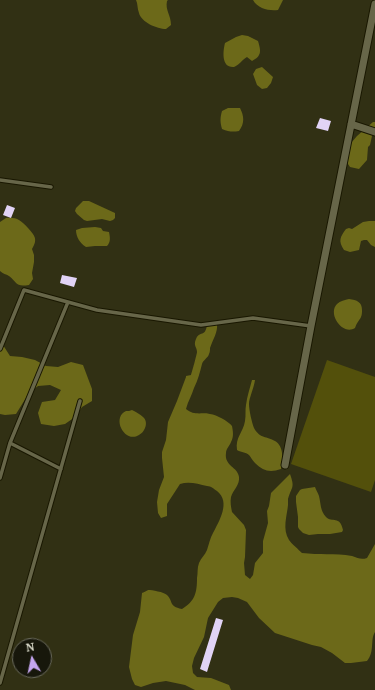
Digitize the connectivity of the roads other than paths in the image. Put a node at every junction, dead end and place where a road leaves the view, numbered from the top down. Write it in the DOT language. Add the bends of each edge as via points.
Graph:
graph roads {
  1 [pos="375,4"];
  2 [pos="351,124"];
  3 [pos="375,132"];
  4 [pos="0,180"];
  5 [pos="50,187"];
  6 [pos="68,302"];
  7 [pos="312,326"];
  8 [pos="0,349"];
  9 [pos="80,401"];
  10 [pos="10,443"];
  11 [pos="285,465"];
  12 [pos="61,469"];
  13 [pos="0,478"];
  14 [pos="0,683"];
  1 -- 2 [label="street"];
  2 -- 3 [label="street"];
  2 -- 7 [label="street"];
  4 -- 5 [label="lane"];
  6 -- 7 [label="lane" via="97,310 201,325 253,318"];
  6 -- 8 [label="lane" via="24,290"];
  6 -- 10 [label="lane"];
  7 -- 11 [label="street"];
  9 -- 12 [label="lane"];
  10 -- 12 [label="lane"];
  10 -- 13 [label="lane"];
  12 -- 14 [label="lane"];
}
